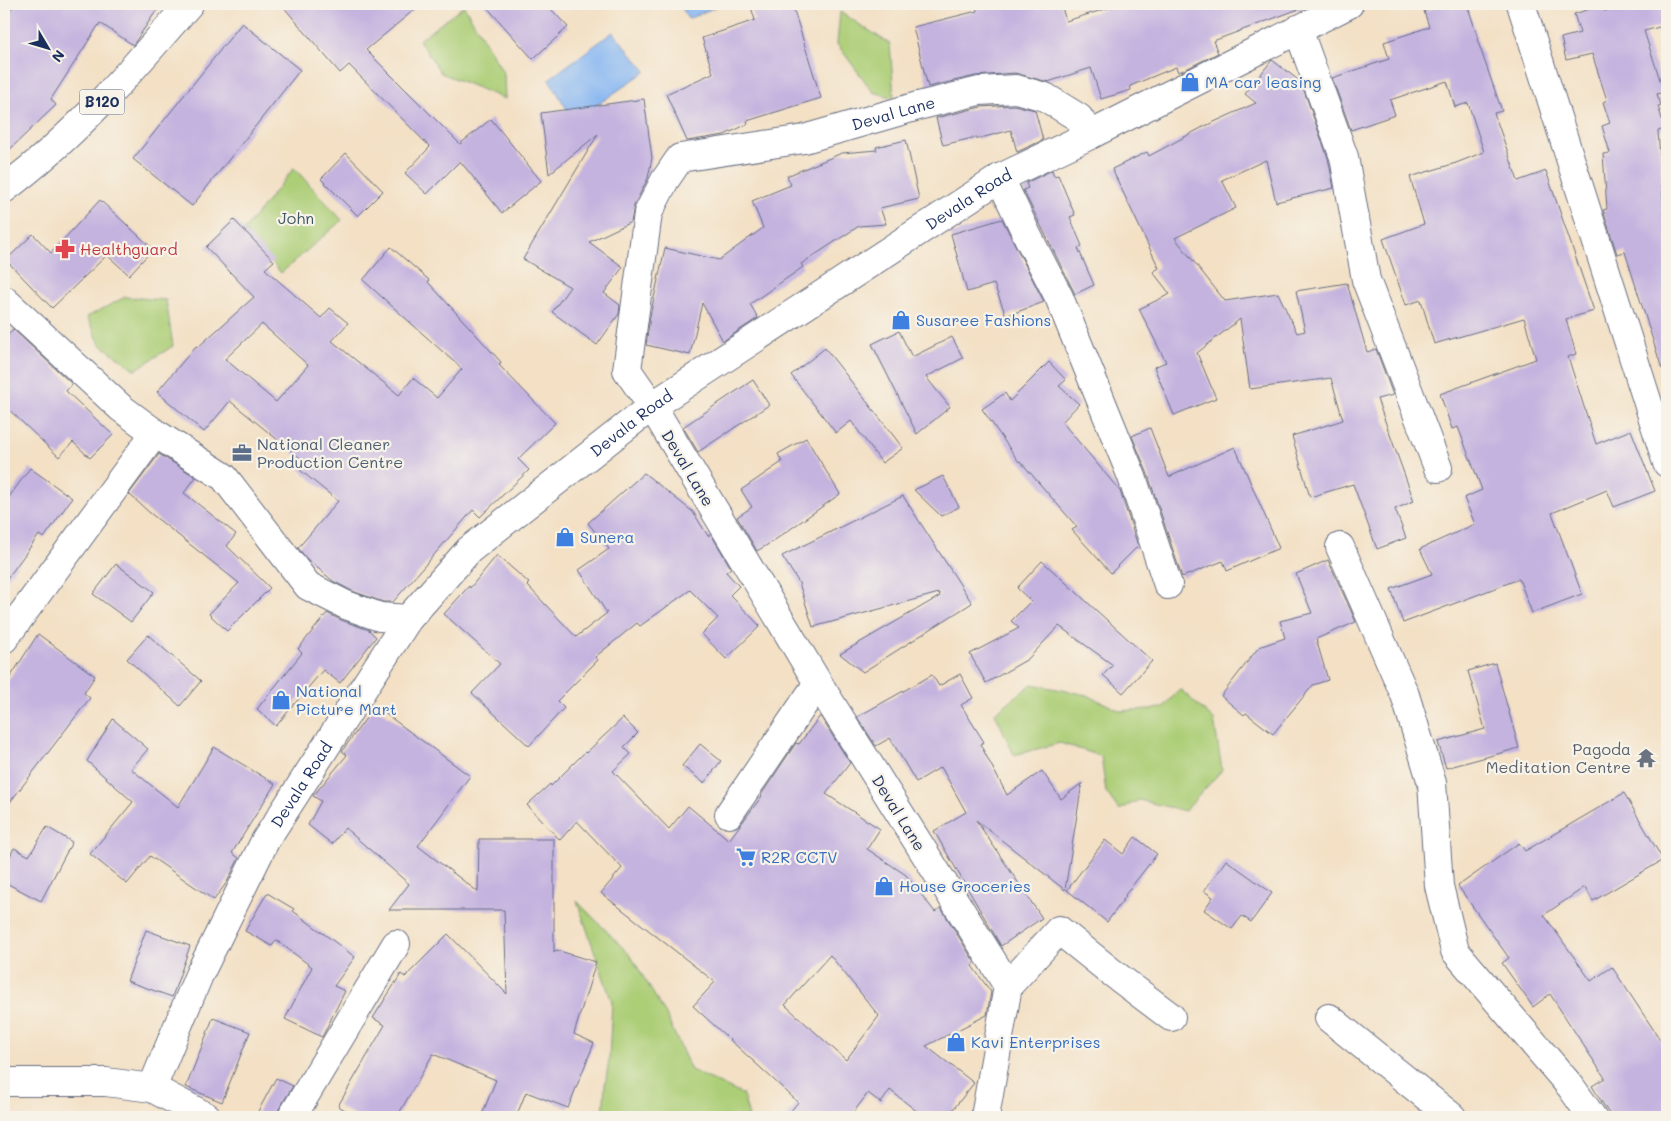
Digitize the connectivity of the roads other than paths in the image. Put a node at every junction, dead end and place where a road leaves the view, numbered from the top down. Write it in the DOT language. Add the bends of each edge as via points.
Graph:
graph roads {
  1 [pos="189,4"];
  2 [pos="1350,4"];
  3 [pos="1521,4"];
  4 [pos="1298,29"];
  5 [pos="1090,136"];
  6 [pos="1000,178"];
  7 [pos="4,189"];
  8 [pos="4,300"];
  9 [pos="652,406"];
  10 [pos="155,433"];
  11 [pos="1667,463"];
  12 [pos="1438,468"];
  13 [pos="1340,548"];
  14 [pos="1168,585"];
  15 [pos="408,618"];
  16 [pos="4,639"];
  17 [pos="818,683"];
  18 [pos="729,814"];
  19 [pos="396,944"];
  20 [pos="1008,986"];
  21 [pos="1171,1017"];
  22 [pos="1329,1018"];
  23 [pos="4,1082"];
  24 [pos="152,1088"];
  25 [pos="207,1117"];
  26 [pos="292,1117"];
  27 [pos="985,1117"];
  28 [pos="1452,1117"];
  29 [pos="1592,1117"];
  1 -- 7 [label="street, B120" via="77,128"];
  2 -- 4 [label="street, Devala Road"];
  3 -- 11 [label="street"];
  4 -- 5 [label="street, Devala Road"];
  4 -- 12 [label="street" via="1344,156 1366,280"];
  5 -- 6 [label="street, Devala Road"];
  5 -- 9 [label="street, Deval Lane" via="1079,118 1045,97 1016,89 970,94 918,106 804,138 680,158 648,214 627,370"];
  6 -- 9 [label="street, Devala Road"];
  6 -- 14 [label="street" via="1059,297 1132,477"];
  8 -- 10 [label="street" via="121,408"];
  9 -- 15 [label="street, Devala Road" via="469,550"];
  9 -- 17 [label="street, Deval Lane"];
  10 -- 15 [label="street" via="224,477 308,586 380,617"];
  10 -- 16 [label="street"];
  13 -- 29 [label="street" via="1405,695 1432,783 1439,886 1455,951 1571,1087"];
  15 -- 24 [label="street, Devala Road" via="265,841 199,975"];
  17 -- 18 [label="street"];
  17 -- 20 [label="street, Deval Lane"];
  19 -- 26 [label="street"];
  20 -- 21 [label="street" via="1059,930"];
  20 -- 27 [label="street"];
  22 -- 28 [label="street"];
  23 -- 24 [label="street" via="106,1082"];
  24 -- 25 [label="street"];
}
